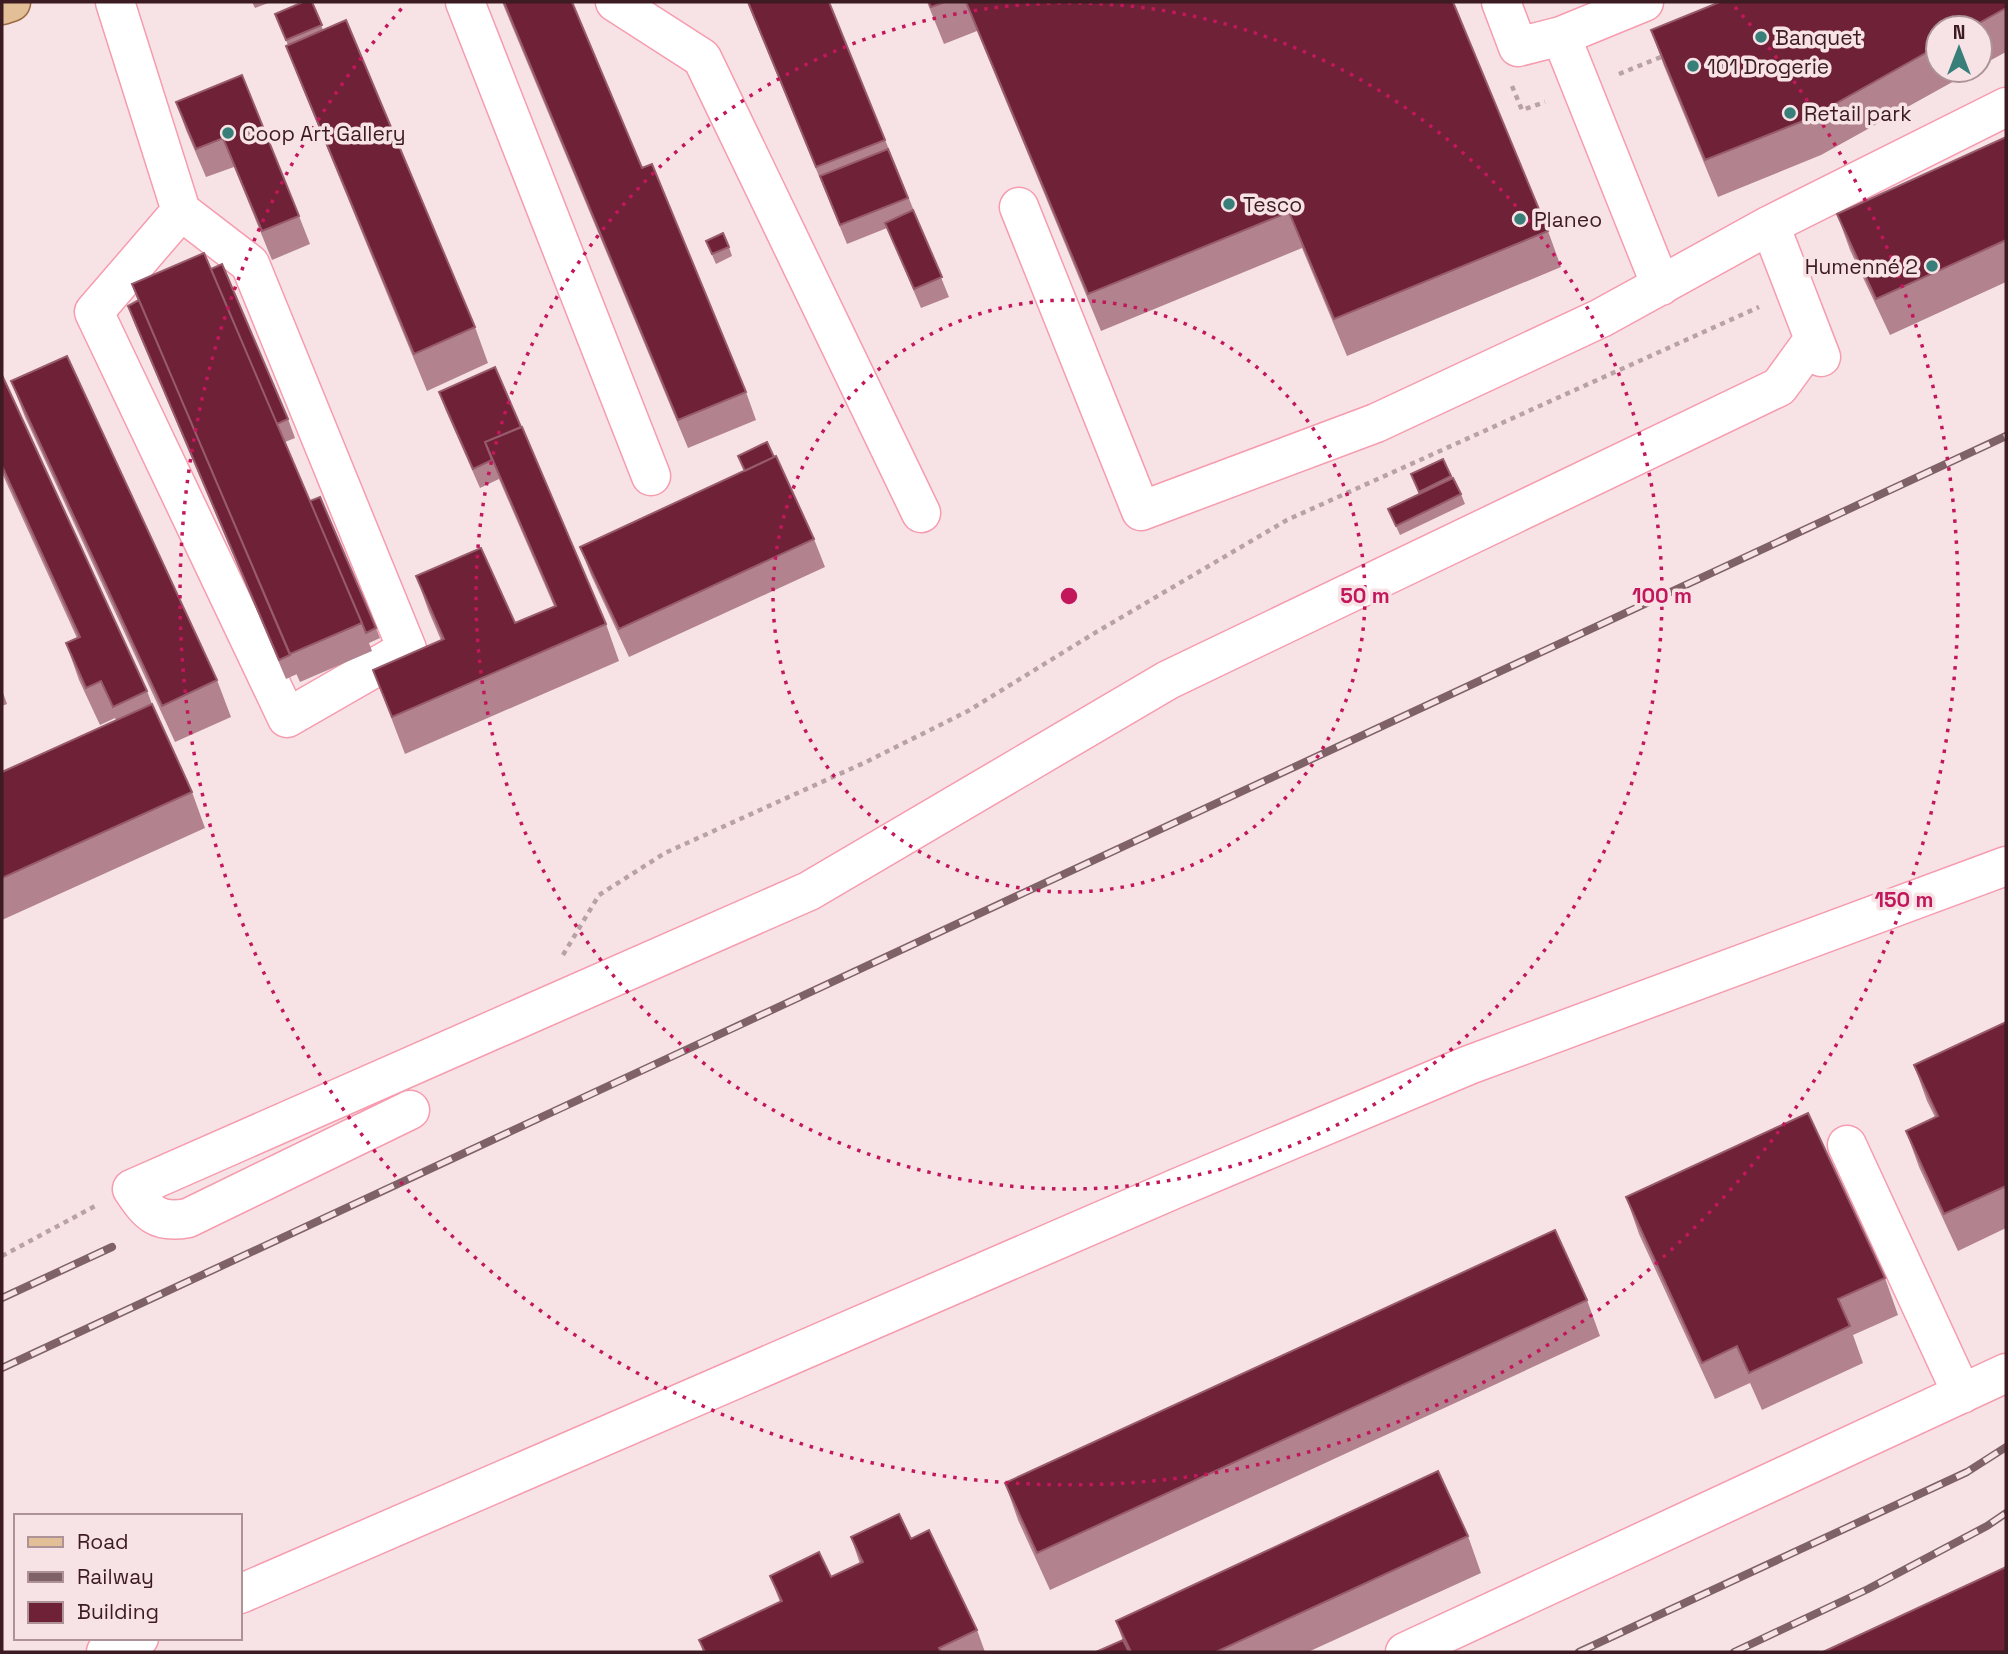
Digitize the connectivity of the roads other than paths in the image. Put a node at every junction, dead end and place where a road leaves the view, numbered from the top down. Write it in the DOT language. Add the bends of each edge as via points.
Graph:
graph roads {
  1 [pos="11,2"];
  2 [pos="115,2"];
  3 [pos="465,2"];
  4 [pos="615,2"];
  5 [pos="1501,2"];
  6 [pos="1644,2"];
  7 [pos="2,5"];
  8 [pos="1561,36"];
  9 [pos="2006,107"];
  10 [pos="1019,207"];
  11 [pos="181,211"];
  12 [pos="1770,225"];
  13 [pos="1661,286"];
  14 [pos="651,476"];
  15 [pos="920,513"];
  16 [pos="2006,866"];
  17 [pos="410,1110"];
  18 [pos="282,1123"];
  19 [pos="354,1138"];
  20 [pos="1847,1144"];
  21 [pos="2006,1373"];
  22 [pos="1962,1394"];
  23 [pos="242,1593"];
  24 [pos="134,1640"];
  25 [pos="106,1652"];
  26 [pos="1405,1652"];
  1 -- 7 [label="main road"];
  2 -- 11 [label="lane"];
  3 -- 14 [label="lane"];
  4 -- 15 [label="lane" via="702,58"];
  5 -- 8 [label="lane" via="1518,47"];
  6 -- 8 [label="lane"];
  8 -- 13 [label="lane"];
  9 -- 12 [label="lane"];
  10 -- 13 [label="lane" via="1141,511 1376,423"];
  11 -- 11 [label="lane" via="250,264 407,649 287,718 94,312"];
  12 -- 13 [label="lane"];
  12 -- 18 [label="lane" via="1818,348 1779,387 1168,680 809,891"];
  16 -- 23 [label="lane" via="1469,1065"];
  17 -- 18 [label="lane" via="188,1218 175,1220 148,1212 119,1194"];
  18 -- 19 [label="lane" via="292,1140 310,1149"];
  20 -- 22 [label="lane"];
  21 -- 22 [label="lane"];
  22 -- 26 [label="lane"];
  24 -- 25 [label="lane"];
}
